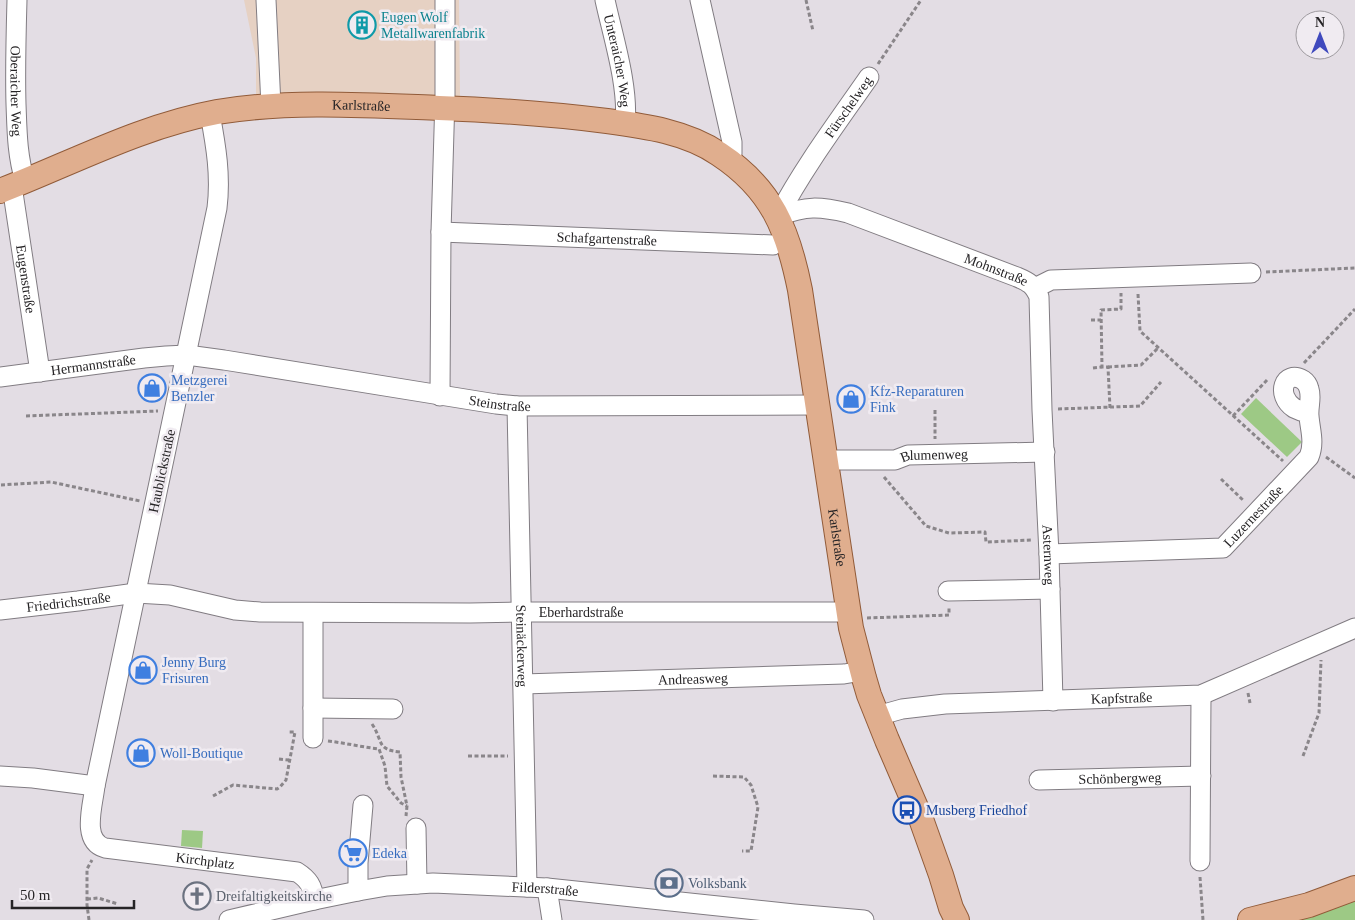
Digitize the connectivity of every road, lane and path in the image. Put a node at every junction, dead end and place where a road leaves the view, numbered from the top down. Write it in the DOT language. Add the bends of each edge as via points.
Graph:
graph roads {
  1 [pos="17,0"];
  2 [pos="266,0"];
  3 [pos="445,0"];
  4 [pos="605,0"];
  5 [pos="700,0"];
  6 [pos="806,0"];
  7 [pos="921,0"];
  8 [pos="813,30"];
  9 [pos="869,77"];
  10 [pos="271,106"];
  11 [pos="444,108"];
  12 [pos="210,114"];
  13 [pos="626,124"];
  14 [pos="728,160"];
  15 [pos="12,186"];
  16 [pos="778,216"];
  17 [pos="441,232"];
  18 [pos="773,245"];
  19 [pos="1355,268"];
  20 [pos="1250,273"];
  21 [pos="1129,277"];
  22 [pos="1035,288"];
  23 [pos="1355,309"];
  24 [pos="1092,320"];
  25 [pos="1101,320"];
  26 [pos="1158,348"];
  27 [pos="187,355"];
  28 [pos="1102,366"];
  29 [pos="1108,366"];
  30 [pos="1093,368"];
  31 [pos="40,372"];
  32 [pos="0,377"];
  33 [pos="1292,379"];
  34 [pos="1161,382"];
  35 [pos="440,396"];
  36 [pos="817,405"];
  37 [pos="517,406"];
  38 [pos="1110,408"];
  39 [pos="175,410"];
  40 [pos="935,410"];
  41 [pos="1042,410"];
  42 [pos="26,416"];
  43 [pos="1233,416"];
  44 [pos="1312,450"];
  45 [pos="1045,452"];
  46 [pos="936,455"];
  47 [pos="825,460"];
  48 [pos="869,460"];
  49 [pos="1295,472"];
  50 [pos="1355,478"];
  51 [pos="1221,479"];
  52 [pos="1,485"];
  53 [pos="155,505"];
  54 [pos="1256,512"];
  55 [pos="1049,547"];
  56 [pos="1050,589"];
  57 [pos="948,591"];
  58 [pos="136,593"];
  59 [pos="0,610"];
  60 [pos="314,612"];
  61 [pos="522,612"];
  62 [pos="848,615"];
  63 [pos="1355,628"];
  64 [pos="1322,642"];
  65 [pos="862,671"];
  66 [pos="523,684"];
  67 [pos="1201,695"];
  68 [pos="1054,701"];
  69 [pos="313,708"];
  70 [pos="358,709"];
  71 [pos="393,709"];
  72 [pos="877,716"];
  73 [pos="288,732"];
  74 [pos="313,738"];
  75 [pos="525,755"];
  76 [pos="468,756"];
  77 [pos="1303,756"];
  78 [pos="279,759"];
  79 [pos="290,760"];
  80 [pos="0,776"];
  81 [pos="713,776"];
  82 [pos="1201,776"];
  83 [pos="1039,780"];
  84 [pos="95,786"];
  85 [pos="213,796"];
  86 [pos="363,805"];
  87 [pos="408,806"];
  88 [pos="409,825"];
  89 [pos="90,828"];
  90 [pos="742,851"];
  91 [pos="1200,861"];
  92 [pos="87,869"];
  93 [pos="417,884"];
  94 [pos="528,887"];
  95 [pos="547,888"];
  96 [pos="1355,888"];
  97 [pos="358,891"];
  98 [pos="87,899"];
  99 [pos="314,900"];
  100 [pos="118,904"];
  101 [pos="297,912"];
  102 [pos="90,920"];
  103 [pos="229,920"];
  104 [pos="552,920"];
  105 [pos="864,920"];
  106 [pos="957,920"];
  107 [pos="1203,920"];
  108 [pos="1250,920"];
  1 -- 15 [label="street, Oberaicher Weg" via="18,155"];
  2 -- 10 [label="street"];
  3 -- 11 [label="street"];
  4 -- 13 [label="street, Unteraicher Weg" via="622,78"];
  5 -- 14 [label="street" via="732,142 732,154"];
  6 -- 8 [label="path"];
  7 -- 9 [label="path, Fürschelweg"];
  9 -- 16 [label="street, Fürschelweg" via="808,165"];
  10 -- 11 [label="main road, Karlstraße"];
  10 -- 12 [label="main road, Karlstraße"];
  11 -- 13 [label="main road, Karlstraße" via="512,111"];
  11 -- 17 [label="street"];
  12 -- 15 [label="main road, Karlstraße" via="170,123"];
  12 -- 27 [label="street, Haublickstraße" via="218,161 219,194"];
  13 -- 14 [label="main road, Karlstraße" via="684,137"];
  14 -- 16 [label="main road, Karlstraße" via="751,178"];
  15 -- 31 [label="street, Eugenstraße"];
  16 -- 22 [label="street, Mohnstraße" via="810,207 848,212 1028,281"];
  16 -- 36 [label="main road, Karlstraße" via="796,270"];
  17 -- 18 [label="street, Schafgartenstraße"];
  17 -- 35 [label="street"];
  19 -- 20 [label="path"];
  20 -- 21 [label="street, Mohnstraße"];
  21 -- 22 [label="street, Mohnstraße" via="1051,280"];
  21 -- 25 [label="path" via="1121,309 1101,310"];
  21 -- 26 [label="path" via="1140,331"];
  22 -- 41 [label="street, Asternweg" via="1039,297"];
  23 -- 33 [label="path"];
  24 -- 25 [label="path"];
  25 -- 28 [label="path"];
  26 -- 29 [label="path" via="1141,366"];
  26 -- 43 [label="path"];
  27 -- 31 [label="street, Hermannstraße"];
  27 -- 35 [label="street, Steinstraße"];
  27 -- 39 [label="street, Haublickstraße"];
  28 -- 29 [label="path"];
  28 -- 30 [label="path"];
  29 -- 38 [label="path"];
  31 -- 32 [label="street, Hermannstraße"];
  33 -- 43 [label="path" via="1272,375"];
  33 -- 44 [label="street" via="1283,387 1283,395 1294,408 1308,413"];
  34 -- 38 [label="path" via="1140,406"];
  35 -- 37 [label="street, Steinstraße"];
  36 -- 37 [label="street, Steinstraße"];
  36 -- 47 [label="main road, Karlstraße"];
  37 -- 61 [label="street, Steinäckerweg"];
  38 -- 41 [label="path"];
  39 -- 42 [label="path"];
  39 -- 53 [label="street, Haublickstraße"];
  40 -- 46 [label="path"];
  41 -- 45 [label="street, Asternweg"];
  43 -- 49 [label="path"];
  44 -- 49 [label="street, Luzernestraße"];
  44 -- 50 [label="path" via="1328,457"];
  45 -- 46 [label="street, Blumenweg"];
  45 -- 55 [label="street, Asternweg"];
  46 -- 48 [label="street, Blumenweg"];
  47 -- 48 [label="street, Blumenweg"];
  47 -- 62 [label="main road, Karlstraße"];
  48 -- 55 [label="path" via="926,526 949,533 985,532 986,542"];
  49 -- 54 [label="street, Luzernestraße"];
  51 -- 54 [label="path"];
  52 -- 53 [label="path" via="51,482"];
  53 -- 58 [label="street, Haublickstraße"];
  54 -- 55 [label="street, Luzernestraße" via="1223,548"];
  55 -- 56 [label="street, Asternweg"];
  56 -- 57 [label="street"];
  56 -- 68 [label="street, Asternweg"];
  57 -- 62 [label="path" via="949,615"];
  58 -- 59 [label="street, Friedrichstraße"];
  58 -- 60 [label="street, Eberhardstraße" via="170,595 246,611"];
  58 -- 84 [label="street, Haublickstraße"];
  60 -- 61 [label="street, Eberhardstraße"];
  60 -- 69 [label="street"];
  61 -- 62 [label="street, Eberhardstraße"];
  61 -- 66 [label="street, Steinäckerweg"];
  62 -- 65 [label="main road, Karlstraße"];
  63 -- 64 [label="street, Kapfstraße"];
  64 -- 67 [label="street, Kapfstraße"];
  64 -- 77 [label="path" via="1319,713"];
  65 -- 66 [label="street, Andreasweg"];
  65 -- 72 [label="main road, Karlstraße"];
  66 -- 75 [label="street, Steinäckerweg"];
  67 -- 68 [label="street, Kapfstraße"];
  67 -- 82 [label="street"];
  68 -- 72 [label="street, Kapfstraße" via="930,705"];
  69 -- 70 [label="street"];
  69 -- 74 [label="street"];
  70 -- 71 [label="street"];
  70 -- 87 [label="path" via="373,726 384,748 400,752 401,777"];
  72 -- 106 [label="main road, Karlstraße" via="921,819"];
  73 -- 79 [label="path" via="295,732"];
  74 -- 87 [label="path" via="379,749 388,786 401,803"];
  75 -- 76 [label="path"];
  75 -- 94 [label="street, Steinäckerweg"];
  78 -- 79 [label="path"];
  79 -- 85 [label="path" via="286,780 280,788 233,784"];
  80 -- 84 [label="street"];
  81 -- 90 [label="path" via="744,777 751,785 758,807 751,851"];
  82 -- 83 [label="street, Schönbergweg"];
  82 -- 91 [label="street"];
  84 -- 89 [label="street, Haublickstraße"];
  86 -- 97 [label="street"];
  87 -- 88 [label="path" via="406,817"];
  88 -- 93 [label="street"];
  89 -- 99 [label="street, Kirchplatz" via="94,842 105,848 297,872 309,882"];
  91 -- 107 [label="path"];
  92 -- 98 [label="path"];
  93 -- 94 [label="street, Filderstraße"];
  93 -- 97 [label="street, Filderstraße"];
  94 -- 95 [label="street, Filderstraße"];
  95 -- 104 [label="street"];
  95 -- 105 [label="street, Filderstraße"];
  96 -- 108 [label="main road"];
  97 -- 99 [label="street, Filderstraße"];
  98 -- 100 [label="path" via="98,898"];
  98 -- 102 [label="path"];
  99 -- 101 [label="street, Filderstraße"];
  101 -- 103 [label="street, Filderstraße"];
}
